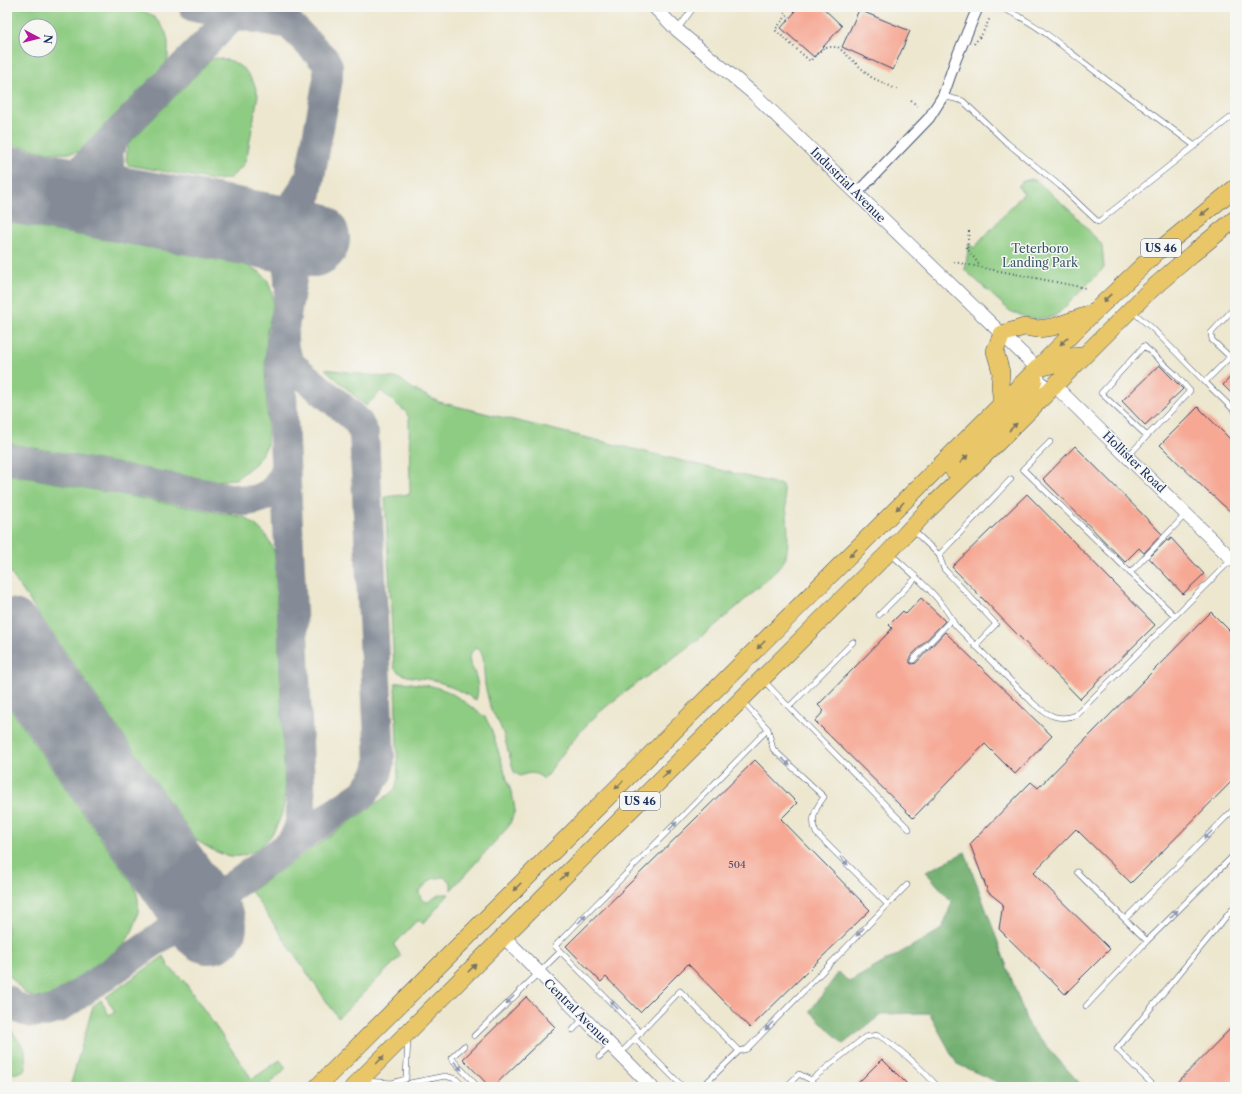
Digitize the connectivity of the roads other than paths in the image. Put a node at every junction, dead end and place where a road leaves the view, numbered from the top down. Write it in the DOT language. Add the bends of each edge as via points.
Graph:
graph roads {
  1 [pos="654,7"];
  2 [pos="694,7"];
  3 [pos="978,7"];
  4 [pos="998,7"];
  5 [pos="677,30"];
  6 [pos="943,96"];
  7 [pos="1235,114"];
  8 [pos="1195,146"];
  9 [pos="1235,188"];
  10 [pos="857,193"];
  11 [pos="1235,219"];
  12 [pos="1235,307"];
  13 [pos="1131,310"];
  14 [pos="1092,314"];
  15 [pos="1002,334"];
  16 [pos="1235,352"];
  17 [pos="1084,356"];
  18 [pos="1230,357"];
  19 [pos="1037,368"];
  20 [pos="1205,382"];
  21 [pos="1055,386"];
  22 [pos="1002,404"];
  23 [pos="1235,411"];
  24 [pos="1147,436"];
  25 [pos="1050,442"];
  26 [pos="1128,456"];
  27 [pos="1011,479"];
  28 [pos="925,513"];
  29 [pos="1186,514"];
  30 [pos="911,528"];
  31 [pos="889,552"];
  32 [pos="939,555"];
  33 [pos="1233,560"];
  34 [pos="1130,573"];
  35 [pos="916,578"];
  36 [pos="879,615"];
  37 [pos="1175,616"];
  38 [pos="952,619"];
  39 [pos="853,642"];
  40 [pos="975,646"];
  41 [pos="913,660"];
  42 [pos="762,679"];
  43 [pos="741,700"];
  44 [pos="789,707"];
  45 [pos="768,729"];
  46 [pos="1235,808"];
  47 [pos="909,829"];
  48 [pos="1235,854"];
  49 [pos="1077,872"];
  50 [pos="907,885"];
  51 [pos="887,904"];
  52 [pos="1235,906"];
  53 [pos="1125,919"];
  54 [pos="503,936"];
  55 [pos="1147,941"];
  56 [pos="560,952"];
  57 [pos="538,973"];
  58 [pos="1086,1006"];
  59 [pos="584,1018"];
  60 [pos="573,1030"];
  61 [pos="408,1032"];
  62 [pos="641,1033"];
  63 [pos="474,1036"];
  64 [pos="635,1039"];
  65 [pos="464,1046"];
  66 [pos="615,1050"];
  67 [pos="739,1051"];
  68 [pos="599,1057"];
  69 [pos="811,1080"];
  70 [pos="407,1083"];
  71 [pos="356,1084"];
  72 [pos="317,1087"];
  73 [pos="464,1087"];
  74 [pos="478,1087"];
  75 [pos="652,1087"];
  76 [pos="683,1087"];
  77 [pos="702,1087"];
  78 [pos="786,1087"];
  79 [pos="813,1087"];
  80 [pos="938,1087"];
  81 [pos="1155,1087"];
  1 -- 5 [label="street, Industrial Avenue"];
  2 -- 5 [label="lane"];
  3 -- 6 [label="street"];
  4 -- 8 [label="lane" via="1012,12 1046,34"];
  5 -- 10 [label="street, Industrial Avenue" via="754,94"];
  6 -- 8 [label="lane" via="963,102 1098,222"];
  6 -- 10 [label="street" via="929,118"];
  7 -- 8 [label="lane"];
  9 -- 14 [label="highway, US 46, one-way" via="1157,252"];
  10 -- 15 [label="street, Industrial Avenue"];
  11 -- 13 [label="highway, US 46"];
  12 -- 18 [label="lane" via="1211,334 1212,340"];
  13 -- 17 [label="highway, US 46"];
  13 -- 20 [label="lane"];
  14 -- 15 [label="highway" via="1053,327 1024,327"];
  14 -- 19 [label="highway, US 46, one-way"];
  15 -- 19 [label="street, Industrial Avenue"];
  15 -- 22 [label="highway" via="995,351 1001,372"];
  16 -- 18 [label="lane"];
  17 -- 19 [label="highway" via="1066,357 1052,366"];
  17 -- 21 [label="highway, US 46"];
  18 -- 20 [label="lane"];
  19 -- 21 [label="street, Hollister Road" via="1038,379 1046,388"];
  19 -- 22 [label="highway, US 46"];
  28 -- 19 [label="highway, one-way" via="945,478 1023,400 1032,385"];
  20 -- 23 [label="lane"];
  21 -- 26 [label="street, Hollister Road"];
  28 -- 21 [label="highway, US 46, one-way"];
  22 -- 72 [label="highway, US 46, one-way"];
  24 -- 24 [label="lane" via="1190,391 1144,346 1101,392"];
  24 -- 26 [label="lane"];
  25 -- 34 [label="lane" via="1023,468"];
  26 -- 29 [label="street, Hollister Road"];
  27 -- 32 [label="lane"];
  28 -- 30 [label="highway, US 46"];
  29 -- 33 [label="street, Hollister Road"];
  29 -- 34 [label="lane"];
  30 -- 31 [label="highway, US 46"];
  30 -- 32 [label="lane"];
  31 -- 35 [label="lane"];
  31 -- 42 [label="highway, US 46"];
  32 -- 40 [label="lane" via="944,569 996,624"];
  33 -- 37 [label="lane"];
  34 -- 37 [label="lane"];
  35 -- 36 [label="lane"];
  35 -- 38 [label="lane" via="950,613"];
  37 -- 40 [label="lane" via="1076,715 1069,718 1046,714"];
  38 -- 40 [label="lane"];
  38 -- 41 [label="lane"];
  39 -- 44 [label="lane"];
  42 -- 43 [label="highway, US 46"];
  42 -- 44 [label="lane"];
  43 -- 45 [label="lane"];
  54 -- 43 [label="highway, US 46, one-way"];
  44 -- 47 [label="lane"];
  45 -- 51 [label="lane, one-way" via="773,749 824,797 814,815 813,825 816,833"];
  56 -- 45 [label="lane, one-way" via="555,946"];
  46 -- 53 [label="lane, one-way"];
  55 -- 48 [label="lane, one-way"];
  49 -- 53 [label="lane"];
  50 -- 51 [label="lane"];
  51 -- 67 [label="lane, one-way" via="747,1049"];
  52 -- 81 [label="lane" via="1117,1049"];
  53 -- 55 [label="lane"];
  54 -- 57 [label="street, Central Avenue"];
  61 -- 54 [label="highway, US 46, one-way"];
  55 -- 58 [label="lane"];
  56 -- 57 [label="lane"];
  62 -- 56 [label="lane, one-way"];
  57 -- 59 [label="street, Central Avenue"];
  57 -- 63 [label="lane, one-way"];
  59 -- 60 [label="lane"];
  59 -- 66 [label="street, Central Avenue"];
  61 -- 70 [label="lane"];
  71 -- 61 [label="highway, US 46, one-way"];
  62 -- 64 [label="lane"];
  62 -- 67 [label="lane" via="680,991"];
  64 -- 66 [label="lane"];
  64 -- 76 [label="lane"];
  65 -- 74 [label="lane, one-way" via="451,1058"];
  66 -- 68 [label="lane"];
  66 -- 75 [label="street, Central Avenue"];
  67 -- 77 [label="lane"];
  69 -- 78 [label="lane" via="799,1074"];
  69 -- 79 [label="lane"];
  69 -- 80 [label="lane" via="865,1037 878,1035 919,1066"];
  70 -- 71 [label="lane"];
  70 -- 73 [label="lane" via="445,1076 456,1079"];
}
